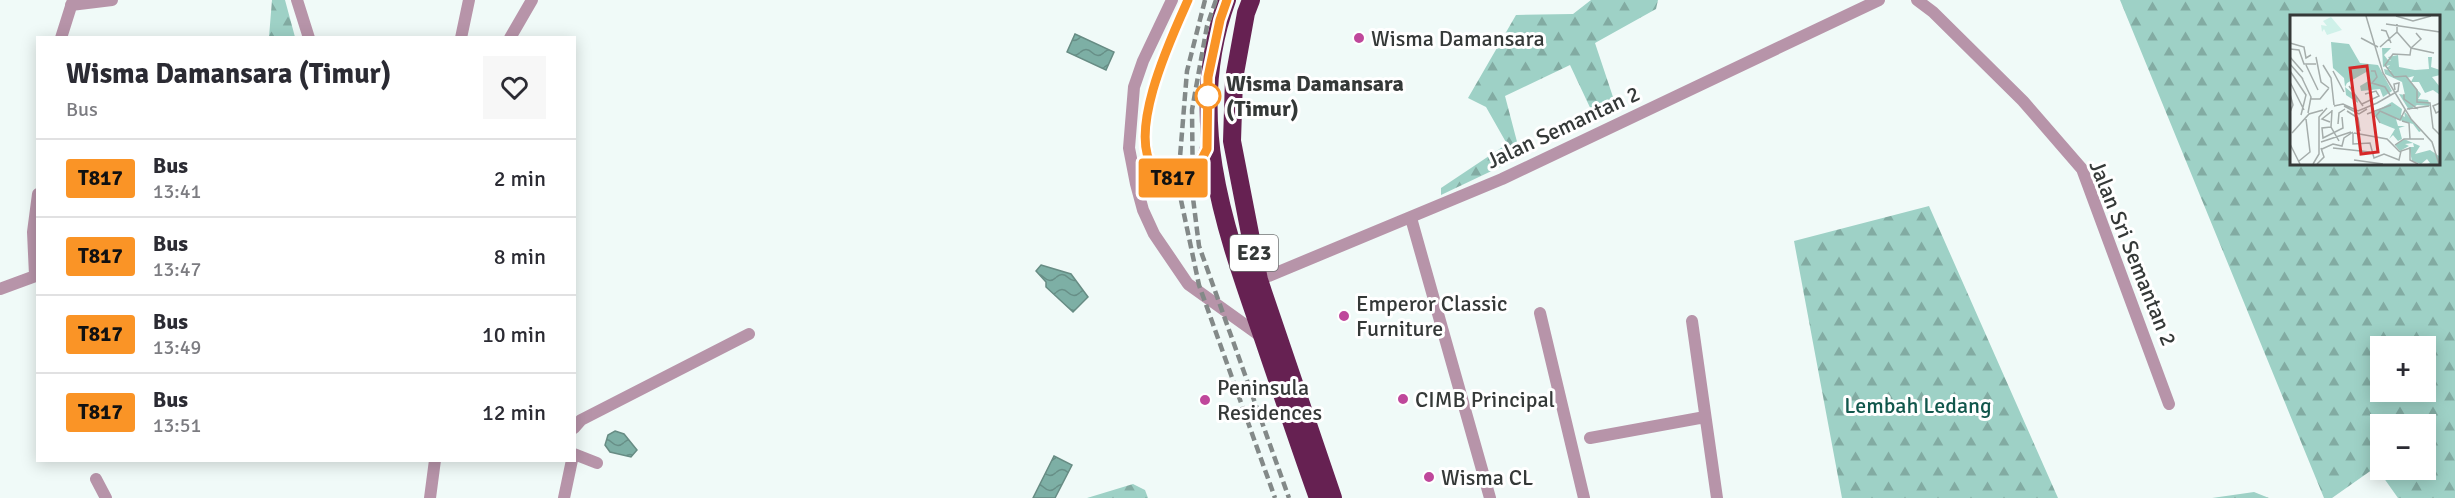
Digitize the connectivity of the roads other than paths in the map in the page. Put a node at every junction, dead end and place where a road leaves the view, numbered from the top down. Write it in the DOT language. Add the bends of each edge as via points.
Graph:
graph roads {
  1 [pos="112,0"];
  2 [pos="297,0"];
  3 [pos="469,0"];
  4 [pos="532,0"];
  5 [pos="1172,0"];
  6 [pos="1188,0"];
  7 [pos="1227,0"];
  8 [pos="1251,0"];
  9 [pos="1879,0"];
  10 [pos="1917,0"];
  11 [pos="72,3"];
  12 [pos="62,36"];
  13 [pos="308,36"];
  14 [pos="461,36"];
  15 [pos="511,36"];
  16 [pos="1207,115"];
  17 [pos="36,209"];
  18 [pos="1411,218"];
  19 [pos="36,275"];
  20 [pos="1259,280"];
  21 [pos="0,289"];
  22 [pos="1540,313"];
  23 [pos="1692,321"];
  24 [pos="748,334"];
  25 [pos="1263,338"];
  26 [pos="2169,404"];
  27 [pos="1705,417"];
  28 [pos="576,426"];
  29 [pos="1590,438"];
  30 [pos="576,454"];
  31 [pos="435,462"];
  32 [pos="572,462"];
  33 [pos="597,463"];
  34 [pos="96,479"];
  35 [pos="106,498"];
  36 [pos="430,498"];
  37 [pos="564,498"];
  38 [pos="1318,498"];
  39 [pos="1333,498"];
  40 [pos="1490,498"];
  41 [pos="1584,498"];
  42 [pos="1717,498"];
  1 -- 11 [label="street"];
  2 -- 13 [label="street"];
  3 -- 14 [label="street"];
  4 -- 15 [label="street"];
  5 -- 25 [label="street" via="1134,87 1129,148 1143,210 1154,234 1188,284"];
  6 -- 16 [label="street" via="1157,71 1151,97 1147,143 1155,170 1174,179 1197,168 1207,149"];
  7 -- 16 [label="highway, E23" via="1208,77"];
  8 -- 20 [label="highway, E23" via="1234,79 1232,141"];
  9 -- 18 [label="street, Jalan Semantan 2" via="1503,179"];
  10 -- 26 [label="street, Jalan Sri Semantan 2" via="2023,100 2082,169"];
  11 -- 12 [label="street"];
  16 -- 25 [label="highway, E23" via="1220,207"];
  17 -- 19 [label="street"];
  18 -- 20 [label="street, Jalan Semantan 2"];
  18 -- 40 [label="street"];
  19 -- 21 [label="street"];
  20 -- 39 [label="highway, E23"];
  22 -- 41 [label="street"];
  23 -- 27 [label="street"];
  24 -- 28 [label="street"];
  25 -- 38 [label="highway, E23"];
  27 -- 29 [label="street"];
  27 -- 42 [label="street"];
  30 -- 33 [label="street"];
  31 -- 36 [label="street"];
  32 -- 37 [label="street"];
  34 -- 35 [label="street"];
}
